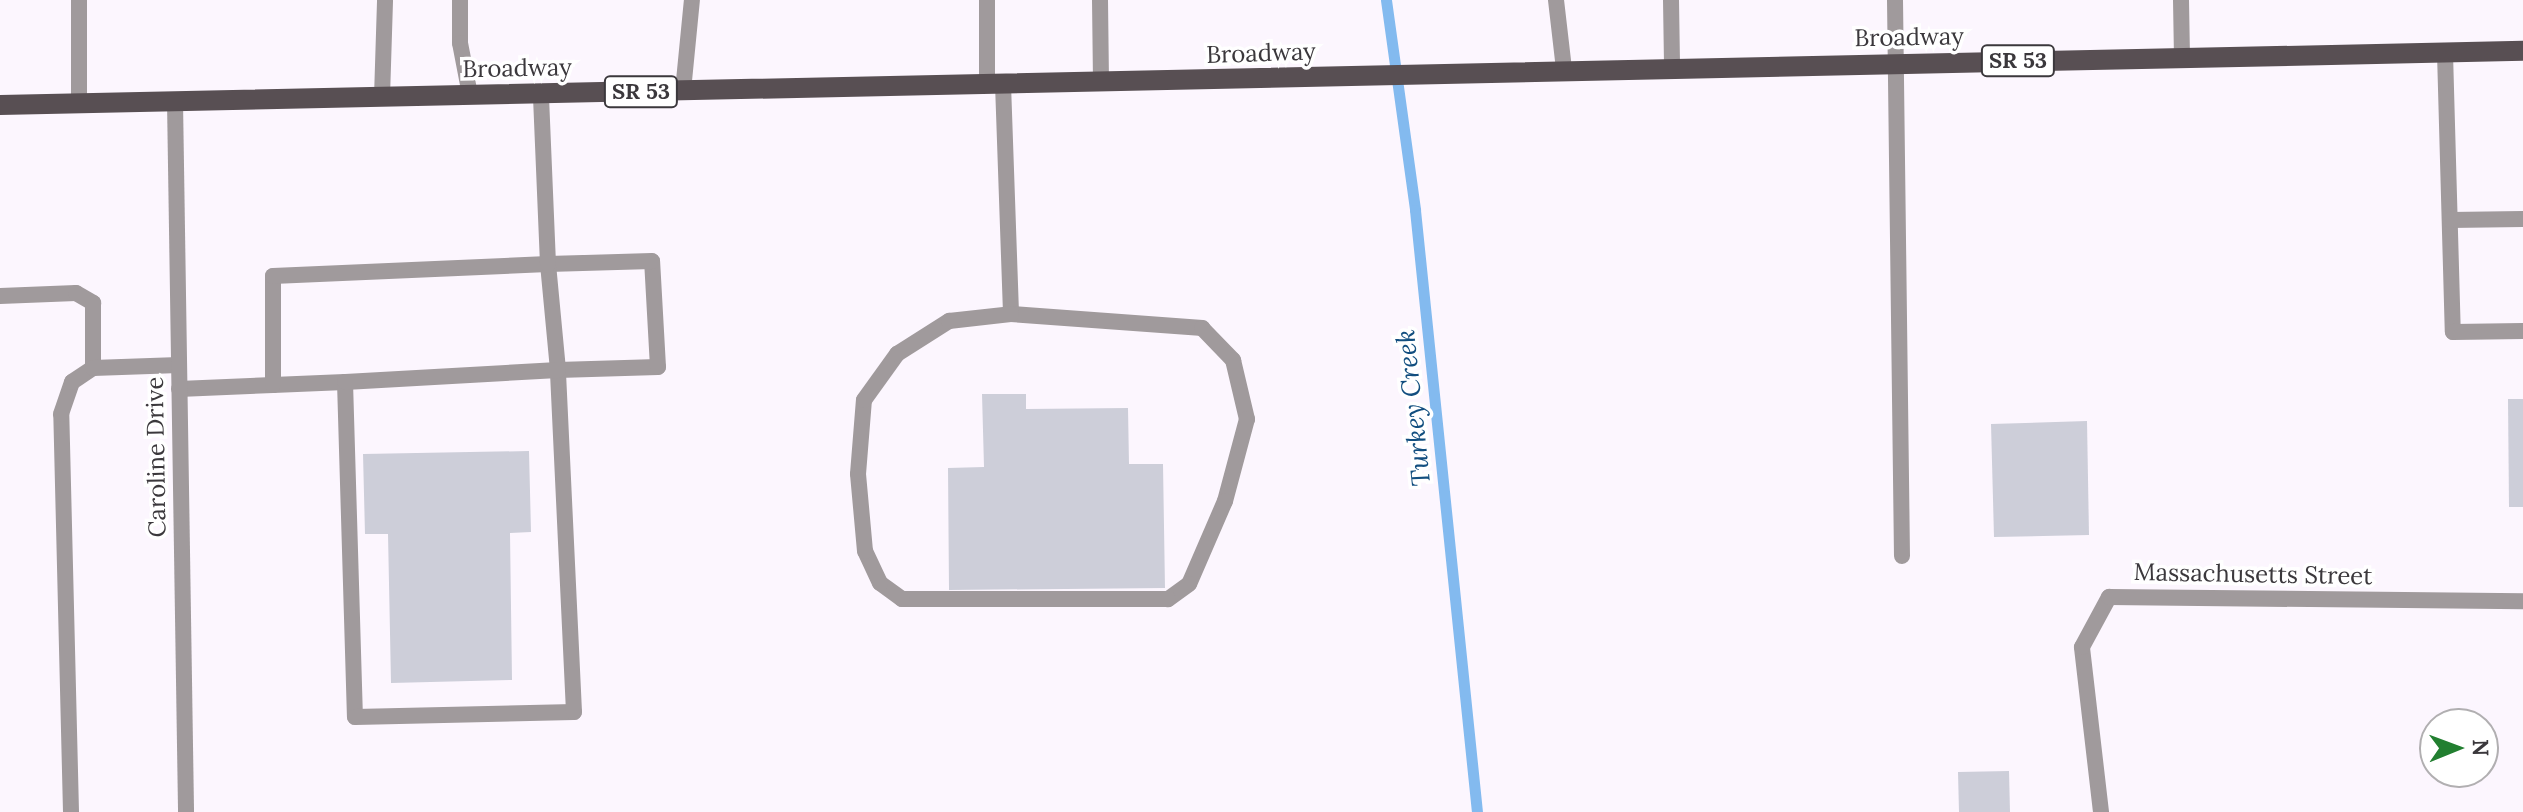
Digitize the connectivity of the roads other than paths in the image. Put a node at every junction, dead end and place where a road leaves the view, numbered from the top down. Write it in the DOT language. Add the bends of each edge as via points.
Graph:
graph roads {
  1 [pos="79,0"];
  2 [pos="385,0"];
  3 [pos="460,0"];
  4 [pos="692,0"];
  5 [pos="987,0"];
  6 [pos="1100,0"];
  7 [pos="1556,0"];
  8 [pos="1671,0"];
  9 [pos="1895,0"];
  10 [pos="2181,0"];
  11 [pos="2523,51"];
  12 [pos="2445,53"];
  13 [pos="2182,58"];
  14 [pos="1895,63"];
  15 [pos="1672,67"];
  16 [pos="1564,69"];
  17 [pos="1101,82"];
  18 [pos="995,84"];
  19 [pos="683,91"];
  20 [pos="541,94"];
  21 [pos="470,95"];
  22 [pos="382,97"];
  23 [pos="175,101"];
  24 [pos="79,103"];
  25 [pos="0,105"];
  26 [pos="2523,219"];
  27 [pos="2450,220"];
  28 [pos="548,264"];
  29 [pos="0,296"];
  30 [pos="1011,314"];
  31 [pos="2523,331"];
  32 [pos="179,365"];
  33 [pos="93,368"];
  34 [pos="558,370"];
  35 [pos="345,382"];
  36 [pos="273,385"];
  37 [pos="179,389"];
  38 [pos="1902,556"];
  39 [pos="2523,601"];
  40 [pos="71,812"];
  41 [pos="186,812"];
  42 [pos="2101,812"];
  1 -- 24 [label="street"];
  2 -- 22 [label="street"];
  3 -- 21 [label="street" via="460,43"];
  4 -- 19 [label="street"];
  5 -- 18 [label="street"];
  6 -- 17 [label="street"];
  7 -- 16 [label="street"];
  8 -- 15 [label="street"];
  9 -- 14 [label="street"];
  10 -- 13 [label="street"];
  11 -- 12 [label="main road, Broadway / SR 53"];
  12 -- 13 [label="main road, Broadway / SR 53"];
  12 -- 27 [label="street"];
  13 -- 14 [label="main road, Broadway / SR 53"];
  14 -- 15 [label="main road, Broadway / SR 53"];
  14 -- 38 [label="street"];
  15 -- 16 [label="main road, Broadway / SR 53"];
  16 -- 17 [label="main road, Broadway / SR 53"];
  17 -- 18 [label="main road, Broadway / SR 53"];
  18 -- 19 [label="main road, Broadway / SR 53"];
  18 -- 30 [label="street"];
  19 -- 20 [label="main road, Broadway / SR 53"];
  20 -- 21 [label="main road, Broadway / SR 53"];
  20 -- 28 [label="street"];
  21 -- 22 [label="main road, Broadway / SR 53"];
  22 -- 23 [label="main road, Broadway / SR 53"];
  23 -- 24 [label="main road, Broadway / SR 53"];
  23 -- 32 [label="street, Caroline Drive"];
  24 -- 25 [label="main road, Broadway / SR 53"];
  26 -- 27 [label="street"];
  27 -- 31 [label="street" via="2453,332"];
  28 -- 34 [label="street"];
  28 -- 34 [label="street" via="652,261 658,367"];
  28 -- 36 [label="street" via="273,276"];
  29 -- 33 [label="street" via="76,293 93,303"];
  30 -- 30 [label="street" via="1202,328 1233,360 1247,419 1225,501 1189,584 1168,599 902,599 880,583 865,551 858,474 864,400 897,354 949,321"];
  32 -- 33 [label="street"];
  32 -- 37 [label="street, Caroline Drive"];
  33 -- 40 [label="street" via="72,382 61,414"];
  34 -- 35 [label="street"];
  34 -- 35 [label="street" via="574,712 355,717"];
  35 -- 36 [label="street"];
  36 -- 37 [label="street"];
  37 -- 41 [label="street, Caroline Drive"];
  39 -- 42 [label="street, Massachusetts Street" via="2109,597 2082,647"];
}
